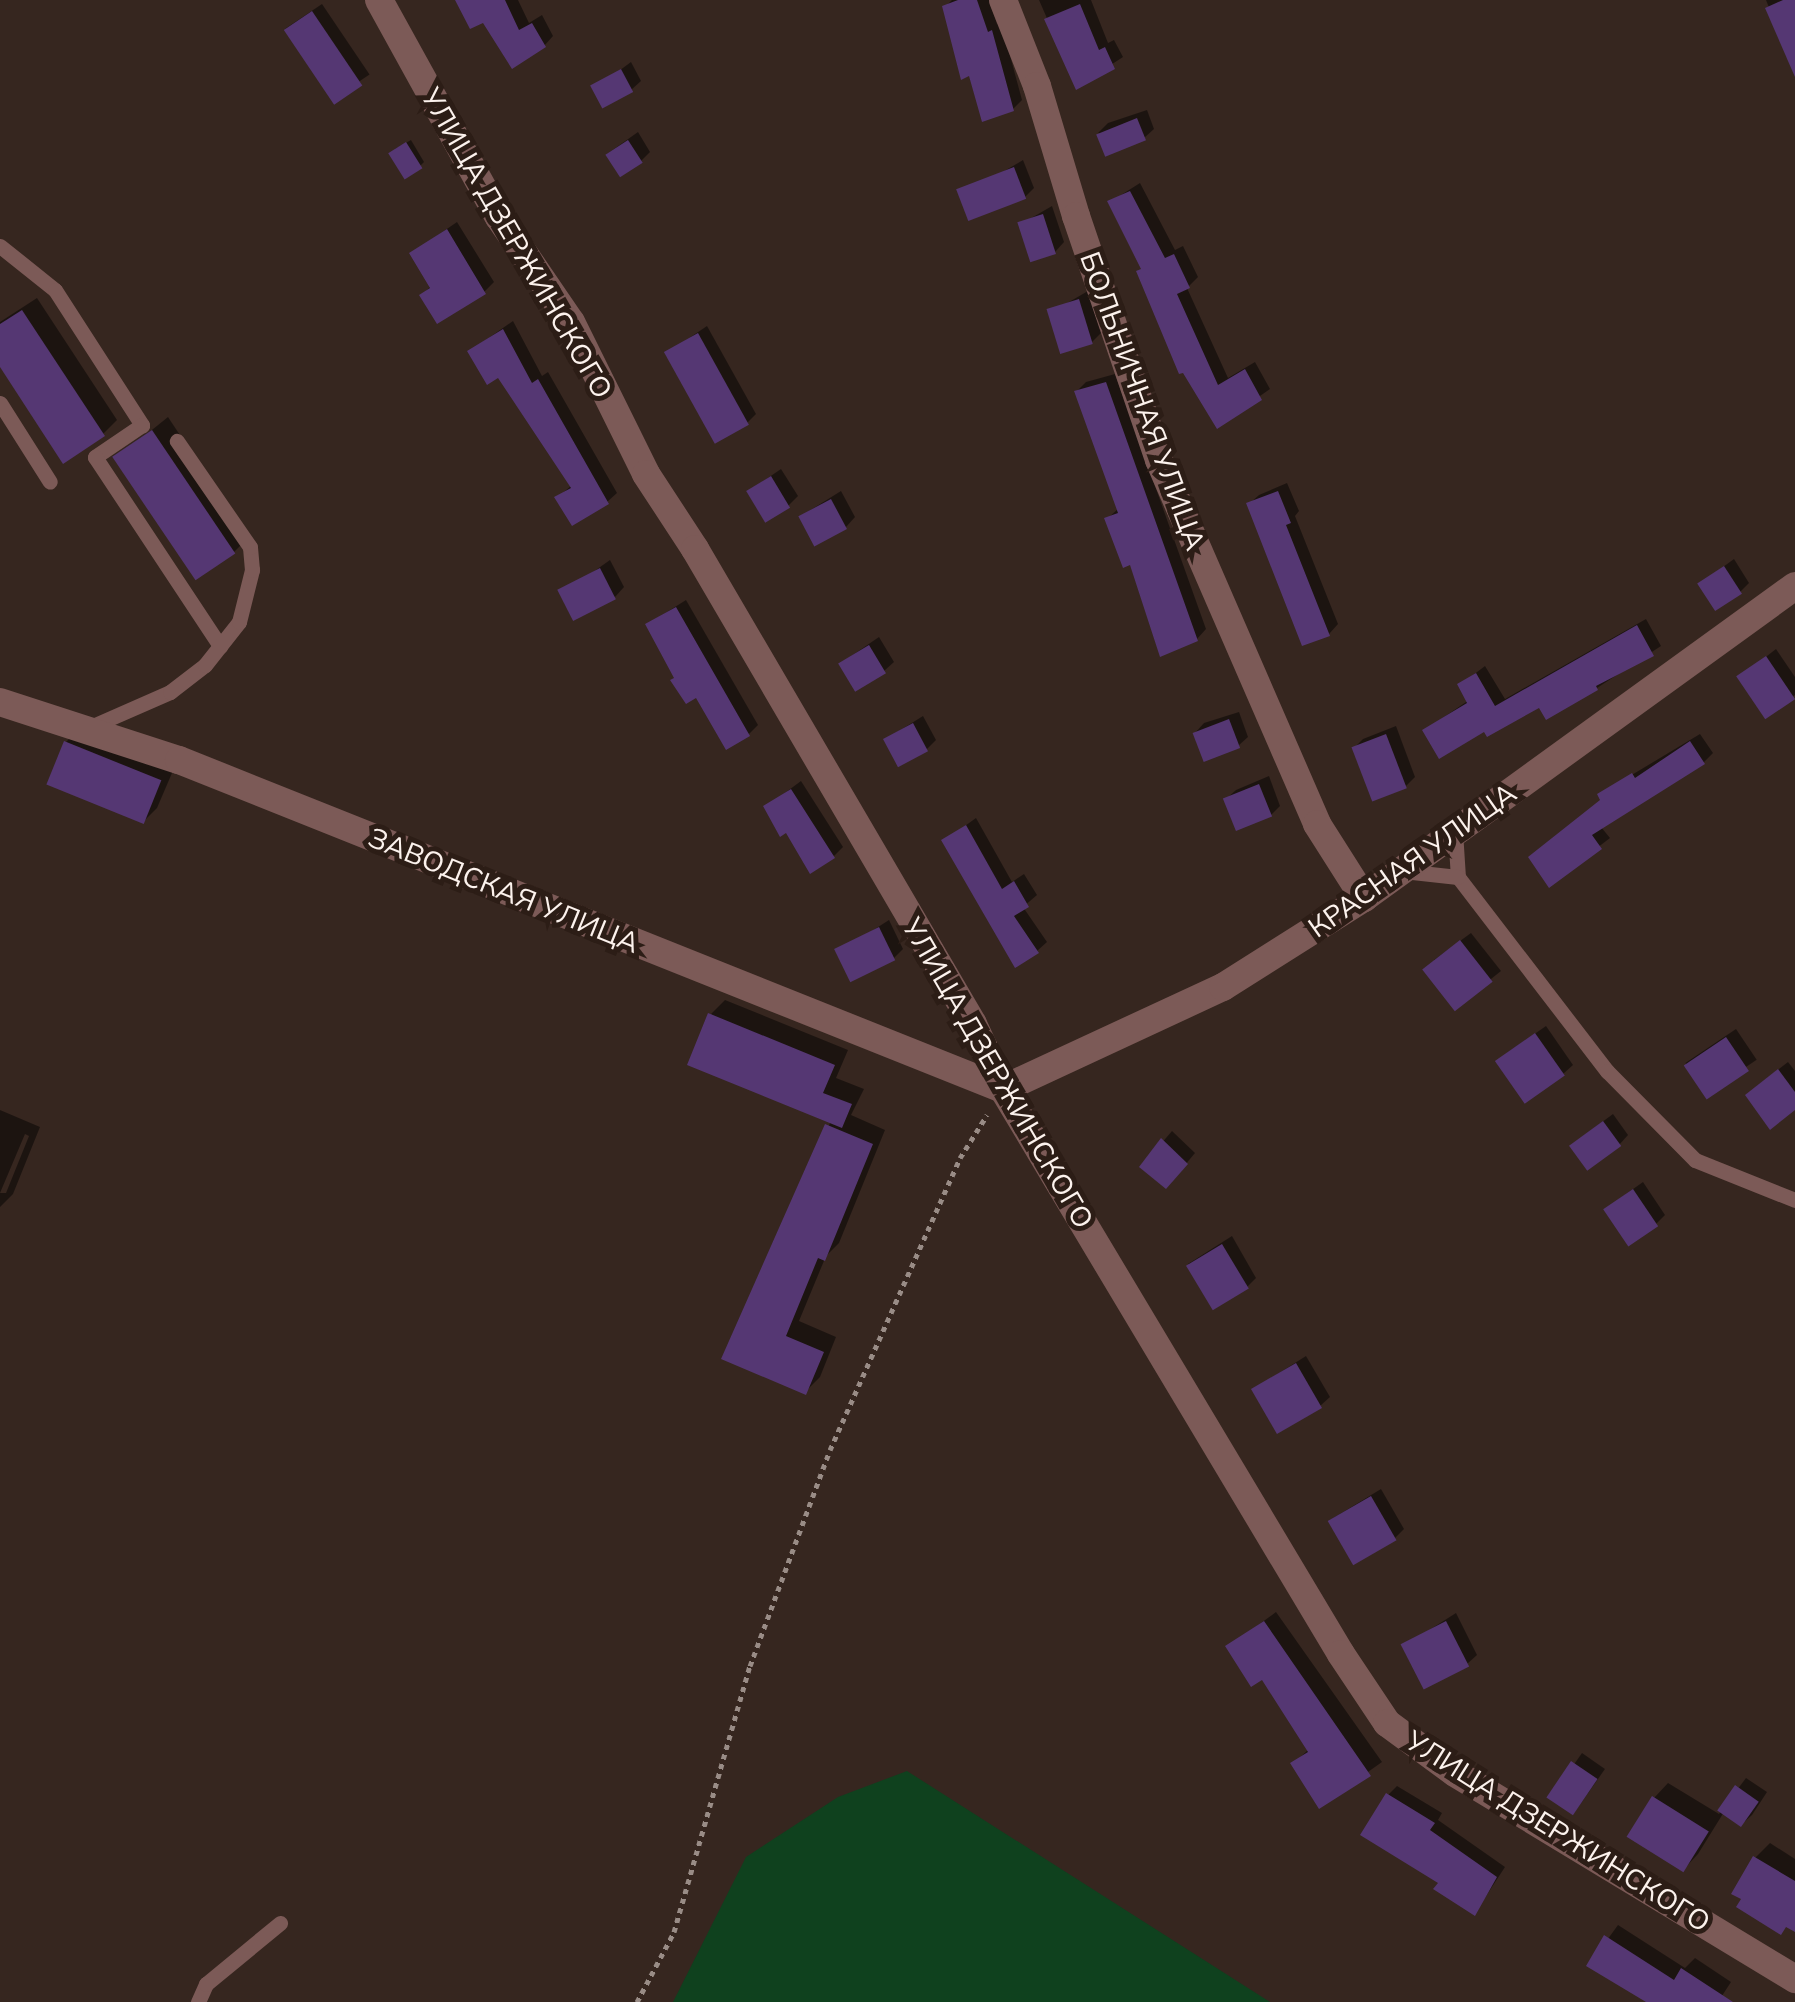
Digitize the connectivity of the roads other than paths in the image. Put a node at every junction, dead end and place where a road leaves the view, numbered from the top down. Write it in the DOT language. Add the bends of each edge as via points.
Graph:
graph roads {
  1 [pos="379,0"];
  2 [pos="1003,0"];
  3 [pos="0,246"];
  4 [pos="0,403"];
  5 [pos="177,441"];
  6 [pos="50,482"];
  7 [pos="1795,586"];
  8 [pos="220,646"];
  9 [pos="0,702"];
  10 [pos="84,730"];
  11 [pos="1456,831"];
  12 [pos="1400,871"];
  13 [pos="1458,877"];
  14 [pos="1364,898"];
  15 [pos="1003,1089"];
  16 [pos="1795,1200"];
  17 [pos="280,1923"];
  18 [pos="1795,1980"];
  19 [pos="198,2002"];
  1 -- 15 [label="street, УЛИЦА ДЗЕРЖИНСКОГО" via="499,217 571,322 646,474 973,1024"];
  2 -- 14 [label="street, БОЛЬНИЧНАЯ УЛИЦА" via="1038,86 1159,460 1317,824"];
  3 -- 8 [label="lane" via="54,290 142,425 94,456"];
  4 -- 6 [label="lane"];
  5 -- 8 [label="lane" via="250,547 252,570 239,622"];
  7 -- 11 [label="street, КРАСНАЯ УЛИЦА"];
  8 -- 10 [label="lane" via="170,692"];
  9 -- 10 [label="street, ЗАВОДСКАЯ УЛИЦА"];
  10 -- 15 [label="street, ЗАВОДСКАЯ УЛИЦА" via="179,760"];
  11 -- 12 [label="street, КРАСНАЯ УЛИЦА"];
  11 -- 13 [label="lane"];
  12 -- 13 [label="lane"];
  12 -- 14 [label="street, КРАСНАЯ УЛИЦА"];
  13 -- 16 [label="lane" via="1607,1071 1696,1160"];
  14 -- 15 [label="street, КРАСНАЯ УЛИЦА" via="1223,988"];
  15 -- 18 [label="street, УЛИЦА ДЗЕРЖИНСКОГО" via="1388,1723 1455,1773"];
  17 -- 19 [label="lane" via="206,1984"];
}
